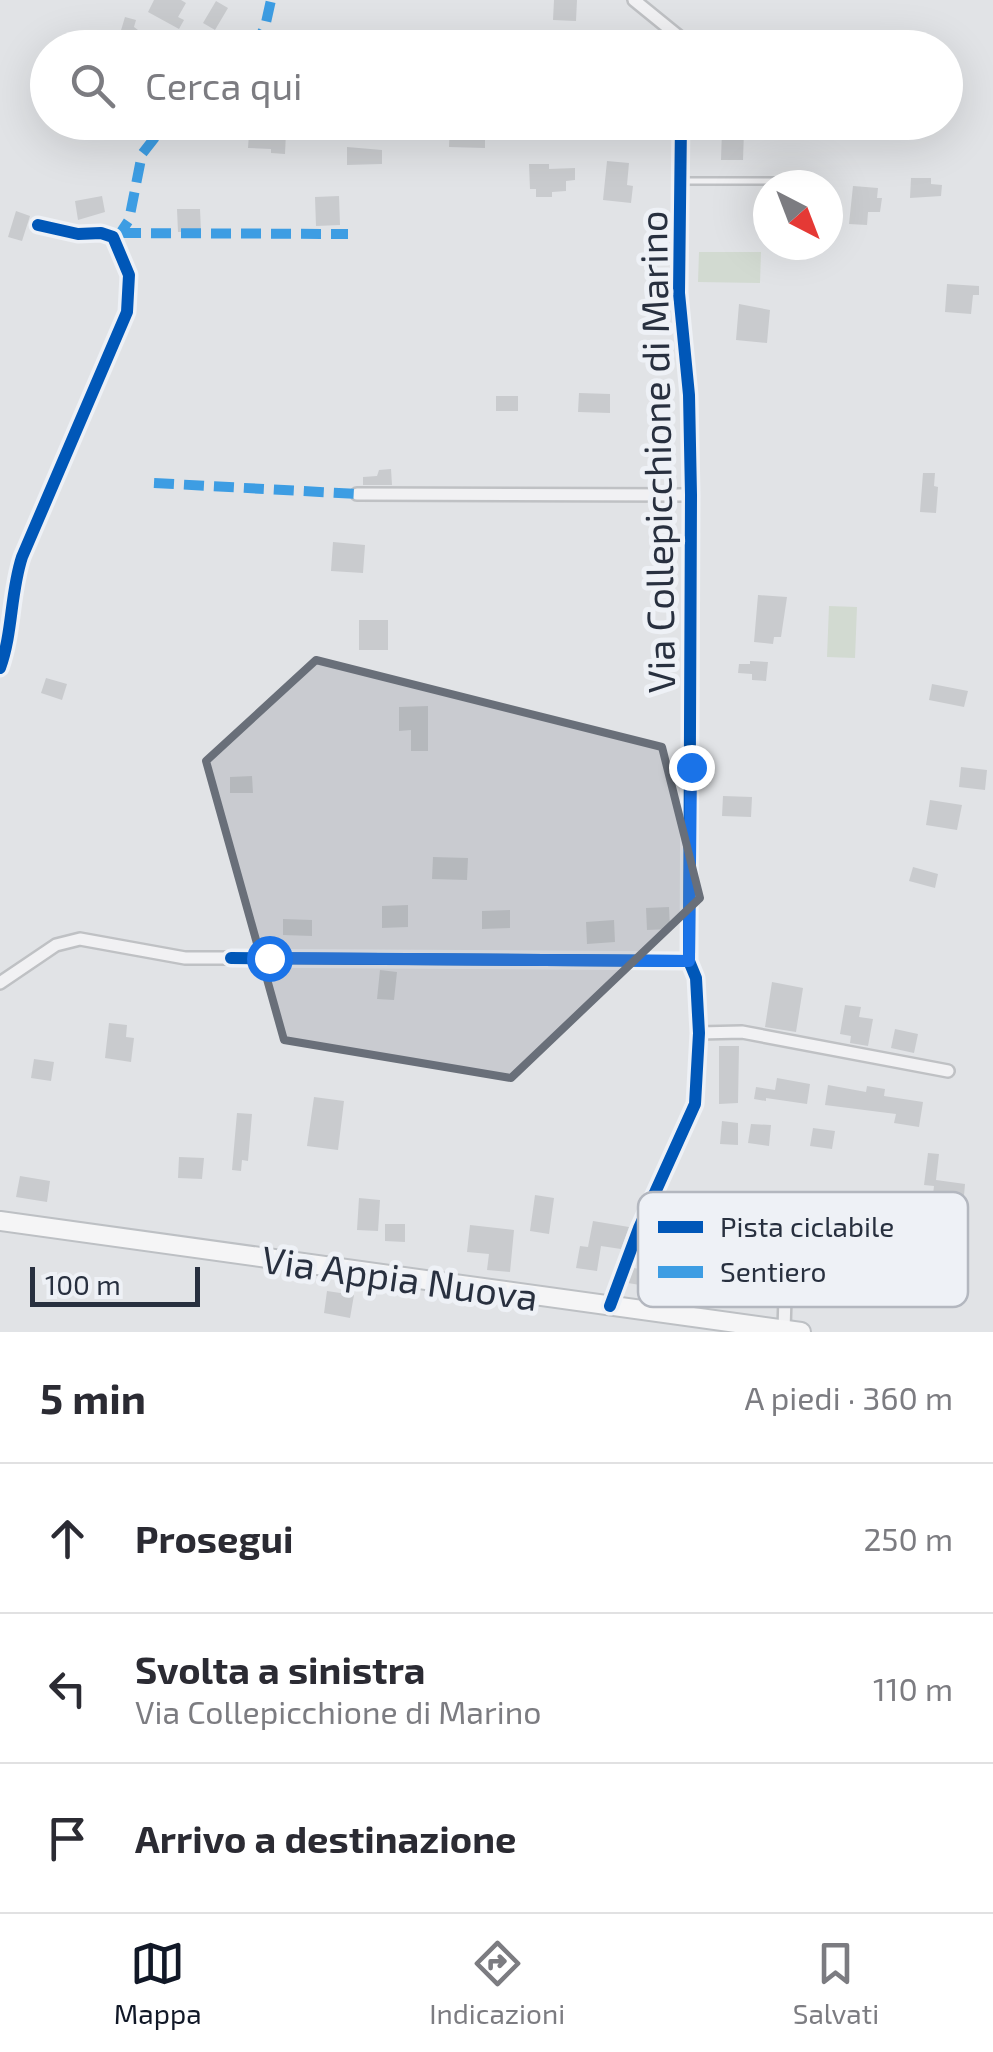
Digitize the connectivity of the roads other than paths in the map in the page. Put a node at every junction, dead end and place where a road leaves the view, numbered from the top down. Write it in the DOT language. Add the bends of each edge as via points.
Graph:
graph roads {
  1 [pos="634,0"];
  2 [pos="671,30"];
  3 [pos="680,140"];
  4 [pos="680,181"];
  5 [pos="753,182"];
  6 [pos="38,225"];
  7 [pos="357,494"];
  8 [pos="692,495"];
  9 [pos="0,668"];
  10 [pos="689,961"];
  11 [pos="0,984"];
  12 [pos="699,1033"];
  13 [pos="948,1071"];
  14 [pos="655,1192"];
  15 [pos="0,1222"];
  16 [pos="638,1231"];
  17 [pos="610,1306"];
  18 [pos="792,1331"];
  1 -- 2 [label="street"];
  3 -- 4 [label="street, Via Collepicchione di Marino"];
  4 -- 5 [label="lane"];
  4 -- 8 [label="street, Via Collepicchione di Marino" via="679,293"];
  6 -- 9 [label="street" via="113,237 129,288 123,324 22,557"];
  7 -- 8 [label="street"];
  8 -- 10 [label="street, Via Collepicchione di Marino"];
  10 -- 11 [label="street" via="185,958 80,939 56,944"];
  10 -- 12 [label="street, Via Collepicchione di Marino"];
  12 -- 13 [label="street" via="758,1035"];
  12 -- 14 [label="street, Via Collepicchione di Marino" via="695,1104"];
  15 -- 17 [label="main road, Via Appia Nuova"];
  16 -- 17 [label="street, Via Collepicchione di Marino"];
  17 -- 18 [label="main road, Via Appia Nuova"];
}
